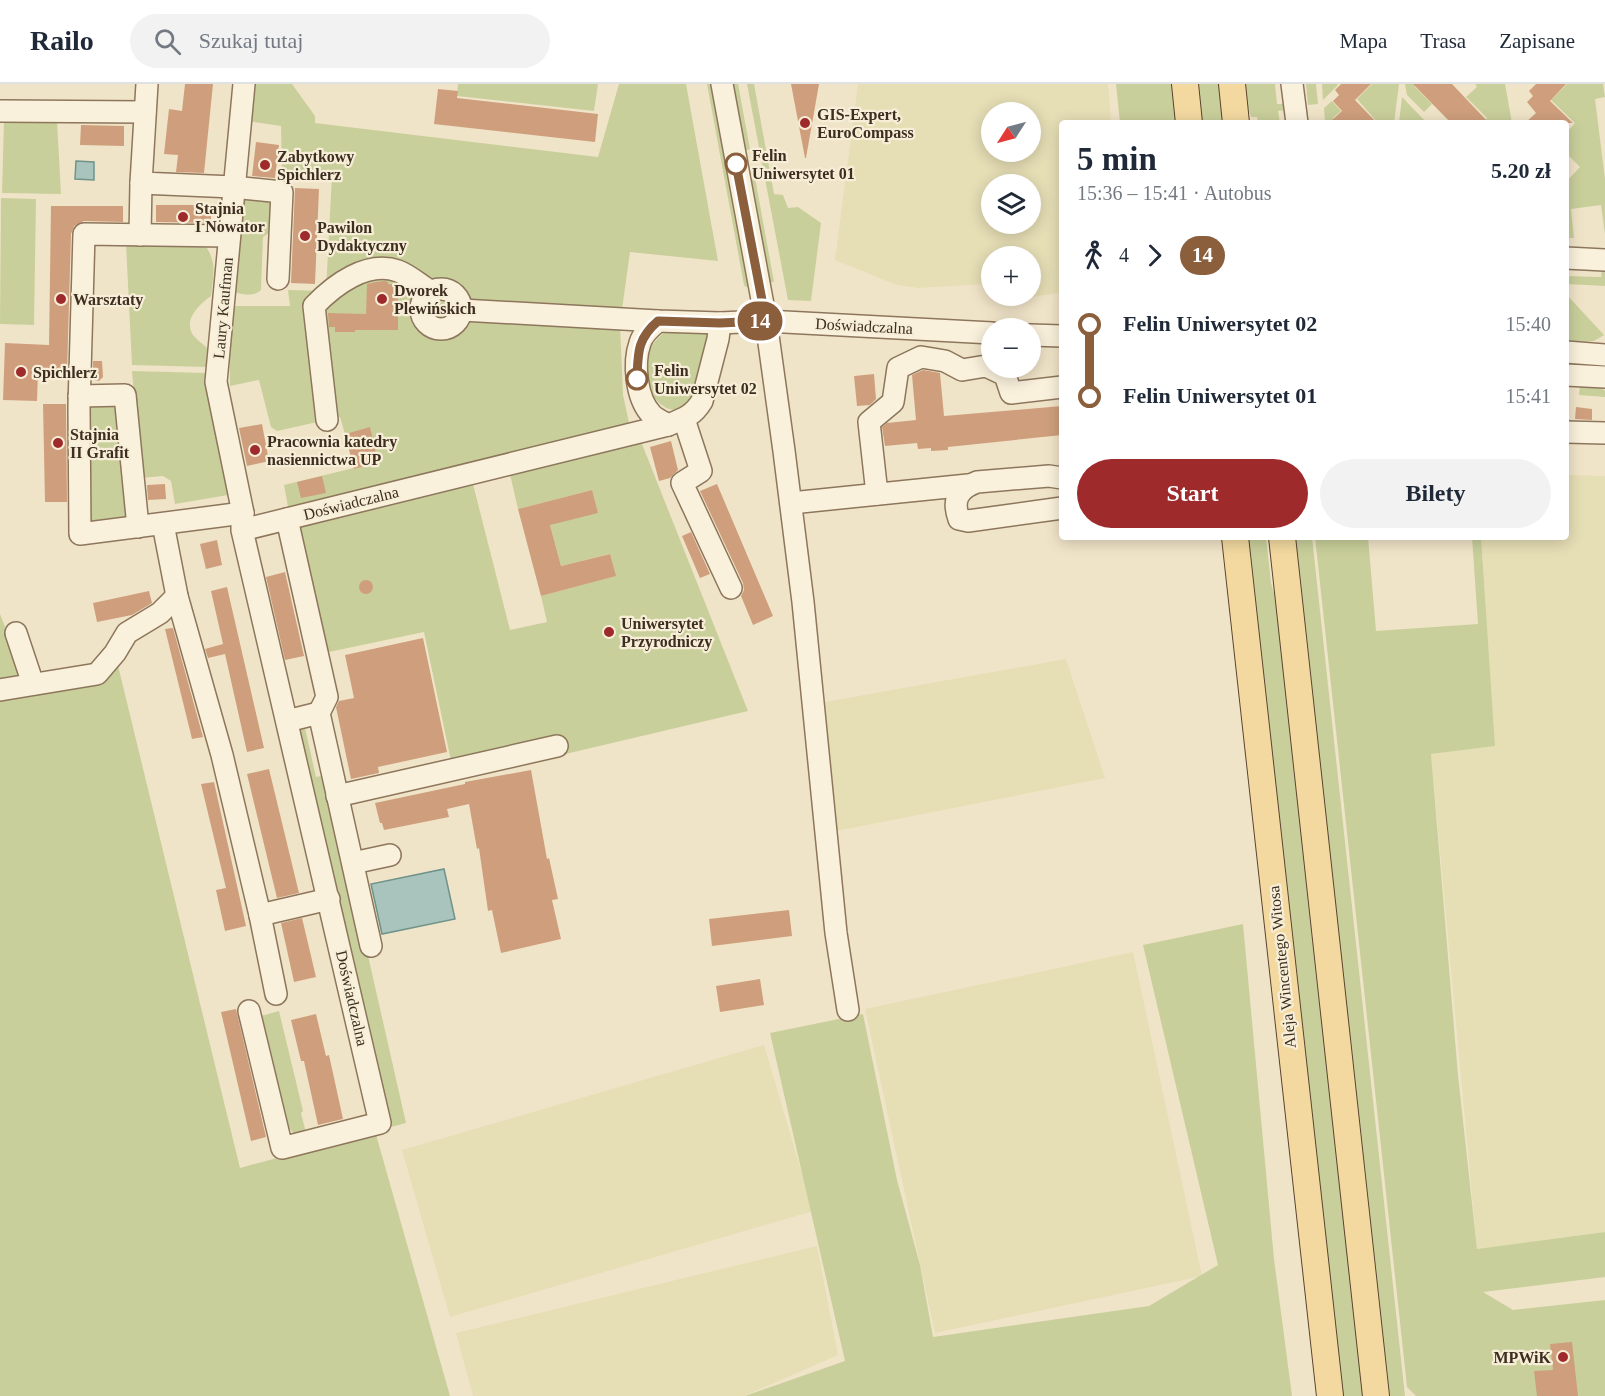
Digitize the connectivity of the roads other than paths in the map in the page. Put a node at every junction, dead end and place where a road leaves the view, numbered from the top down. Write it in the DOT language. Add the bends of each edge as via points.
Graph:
graph roads {
  1 [pos="147,84"];
  2 [pos="244,84"];
  3 [pos="722,84"];
  4 [pos="1185,84"];
  5 [pos="1232,84"];
  6 [pos="1292,84"];
  7 [pos="0,111"];
  8 [pos="145,112"];
  9 [pos="1189,118"];
  10 [pos="1236,120"];
  11 [pos="1297,120"];
  12 [pos="141,183"];
  13 [pos="233,187"];
  14 [pos="140,235"];
  15 [pos="229,236"];
  16 [pos="1569,258"];
  17 [pos="1605,260"];
  18 [pos="278,279"];
  19 [pos="430,291"];
  20 [pos="462,310"];
  21 [pos="658,321"];
  22 [pos="766,321"];
  23 [pos="720,323"];
  24 [pos="981,332"];
  25 [pos="1041,335"];
  26 [pos="1059,336"];
  27 [pos="1569,352"];
  28 [pos="1605,355"];
  29 [pos="1569,375"];
  30 [pos="1605,377"];
  31 [pos="1059,387"];
  32 [pos="79,396"];
  33 [pos="327,420"];
  34 [pos="676,422"];
  35 [pos="1569,432"];
  36 [pos="1605,433"];
  37 [pos="1059,478"];
  38 [pos="969,485"];
  39 [pos="876,494"];
  40 [pos="791,503"];
  41 [pos="1059,508"];
  42 [pos="287,519"];
  43 [pos="242,521"];
  44 [pos="163,524"];
  45 [pos="138,527"];
  46 [pos="1235,540"];
  47 [pos="1282,540"];
  48 [pos="731,588"];
  49 [pos="177,596"];
  50 [pos="16,633"];
  51 [pos="33,684"];
  52 [pos="0,690"];
  53 [pos="319,713"];
  54 [pos="287,721"];
  55 [pos="557,746"];
  56 [pos="337,796"];
  57 [pos="390,855"];
  58 [pos="353,863"];
  59 [pos="329,899"];
  60 [pos="260,915"];
  61 [pos="371,946"];
  62 [pos="276,994"];
  63 [pos="848,1010"];
  64 [pos="249,1011"];
  65 [pos="1330,1396"];
  66 [pos="1376,1396"];
  1 -- 8 [label="street"];
  2 -- 13 [label="street, Laury Kaufman"];
  3 -- 22 [label="street"];
  4 -- 9 [label="main road"];
  5 -- 10 [label="main road"];
  6 -- 11 [label="street"];
  7 -- 8 [label="street"];
  8 -- 12 [label="street"];
  12 -- 13 [label="street"];
  12 -- 14 [label="street"];
  13 -- 15 [label="street, Laury Kaufman"];
  13 -- 18 [label="street" via="282,192"];
  14 -- 15 [label="street"];
  14 -- 32 [label="street" via="84,234"];
  15 -- 43 [label="street, Laury Kaufman" via="216,382"];
  16 -- 17 [label="street"];
  19 -- 20 [label="street" via="450,290 460,300"];
  19 -- 20 [label="street" via="421,310 429,325 450,328"];
  19 -- 33 [label="street" via="395,270 375,270 334,287 314,306"];
  20 -- 21 [label="street"];
  21 -- 23 [label="street"];
  21 -- 34 [label="street" via="640,343 639,392 652,415"];
  22 -- 23 [label="street, Doświadczalna"];
  22 -- 24 [label="street, Doświadczalna"];
  22 -- 40 [label="street"];
  23 -- 34 [label="street" via="702,401 694,413"];
  25 -- 26 [label="street"];
  27 -- 28 [label="street"];
  29 -- 30 [label="street"];
  31 -- 39 [label="street" via="1011,393 1005,375 986,366 962,370 945,361 921,357 898,368 893,402 869,422"];
  32 -- 45 [label="street" via="125,395"];
  32 -- 45 [label="street" via="81,534"];
  34 -- 42 [label="street, Doświadczalna"];
  34 -- 48 [label="street" via="701,471 682,483"];
  35 -- 36 [label="street"];
  37 -- 38 [label="street"];
  38 -- 39 [label="street"];
  38 -- 41 [label="street" via="960,492 955,508 959,519"];
  39 -- 40 [label="street"];
  40 -- 63 [label="street" via="836,933"];
  42 -- 43 [label="street, Doświadczalna"];
  42 -- 53 [label="street" via="327,696"];
  43 -- 44 [label="street"];
  43 -- 54 [label="street, Doświadczalna"];
  44 -- 45 [label="street"];
  44 -- 49 [label="street"];
  46 -- 65 [label="main road, Aleja Wincentego Witosa"];
  47 -- 66 [label="main road"];
  49 -- 51 [label="street" via="160,613 127,633 97,674"];
  49 -- 60 [label="street" via="222,755"];
  50 -- 51 [label="street"];
  51 -- 52 [label="street"];
  53 -- 54 [label="street"];
  53 -- 56 [label="street"];
  54 -- 59 [label="street, Doświadczalna"];
  55 -- 56 [label="street"];
  56 -- 58 [label="street"];
  57 -- 58 [label="street"];
  58 -- 61 [label="street"];
  59 -- 60 [label="street"];
  59 -- 64 [label="street, Doświadczalna" via="380,1123 282,1148"];
  60 -- 62 [label="street"];
}
